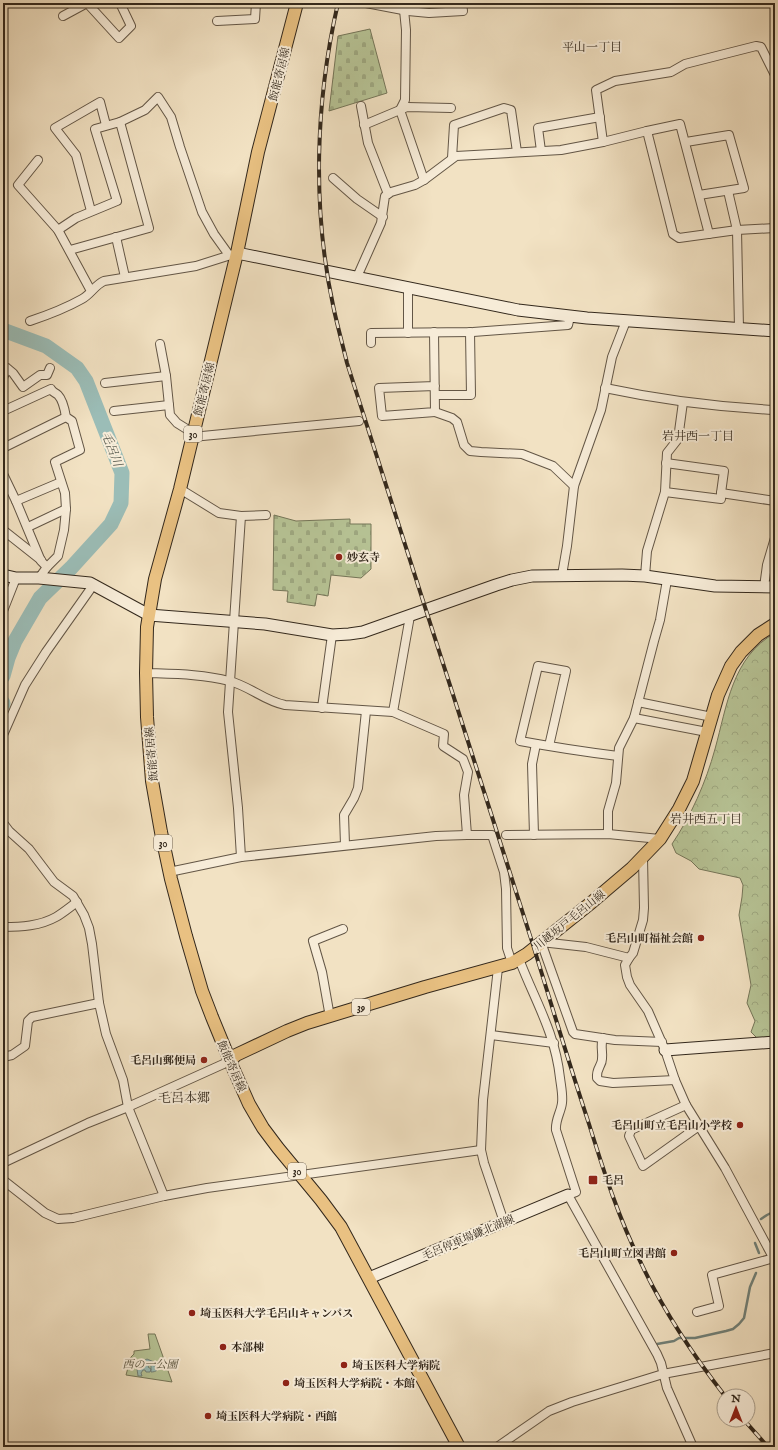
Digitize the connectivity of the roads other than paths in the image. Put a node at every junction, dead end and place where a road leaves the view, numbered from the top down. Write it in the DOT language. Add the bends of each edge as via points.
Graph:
graph roads {
  1 [pos="87,3"];
  2 [pos="120,3"];
  3 [pos="256,3"];
  4 [pos="297,3"];
  5 [pos="370,3"];
  6 [pos="429,3"];
  7 [pos="462,3"];
  8 [pos="404,10"];
  9 [pos="429,13"];
  10 [pos="63,16"];
  11 [pos="217,21"];
  12 [pos="775,75"];
  13 [pos="361,106"];
  14 [pos="452,108"];
  15 [pos="400,110"];
  16 [pos="600,117"];
  17 [pos="120,122"];
  18 [pos="364,124"];
  19 [pos="106,125"];
  20 [pos="647,131"];
  21 [pos="603,142"];
  22 [pos="686,142"];
  23 [pos="541,151"];
  24 [pos="517,152"];
  25 [pos="452,158"];
  26 [pos="38,160"];
  27 [pos="333,178"];
  28 [pos="424,180"];
  29 [pos="728,191"];
  30 [pos="388,194"];
  31 [pos="699,195"];
  32 [pos="91,211"];
  33 [pos="383,217"];
  34 [pos="775,228"];
  35 [pos="58,230"];
  36 [pos="738,230"];
  37 [pos="709,234"];
  38 [pos="116,237"];
  39 [pos="70,250"];
  40 [pos="233,254"];
  41 [pos="125,277"];
  42 [pos="357,277"];
  43 [pos="408,287"];
  44 [pos="91,291"];
  45 [pos="570,317"];
  46 [pos="30,321"];
  47 [pos="626,321"];
  48 [pos="739,328"];
  49 [pos="775,331"];
  50 [pos="434,332"];
  51 [pos="470,332"];
  52 [pos="408,333"];
  53 [pos="371,342"];
  54 [pos="160,344"];
  55 [pos="50,368"];
  56 [pos="166,376"];
  57 [pos="3,378"];
  58 [pos="104,383"];
  59 [pos="435,386"];
  60 [pos="605,388"];
  61 [pos="435,395"];
  62 [pos="683,402"];
  63 [pos="169,405"];
  64 [pos="775,410"];
  65 [pos="3,411"];
  66 [pos="114,412"];
  67 [pos="435,412"];
  68 [pos="66,417"];
  69 [pos="359,422"];
  70 [pos="193,435"];
  71 [pos="3,448"];
  72 [pos="666,462"];
  73 [pos="3,474"];
  74 [pos="61,482"];
  75 [pos="574,486"];
  76 [pos="180,489"];
  77 [pos="665,492"];
  78 [pos="721,493"];
  79 [pos="16,501"];
  80 [pos="775,501"];
  81 [pos="66,509"];
  82 [pos="266,515"];
  83 [pos="241,516"];
  84 [pos="28,527"];
  85 [pos="3,530"];
  86 [pos="775,538"];
  87 [pos="44,564"];
  88 [pos="3,575"];
  89 [pos="562,575"];
  90 [pos="645,576"];
  91 [pos="16,578"];
  92 [pos="43,579"];
  93 [pos="667,580"];
  94 [pos="90,584"];
  95 [pos="764,587"];
  96 [pos="775,587"];
  97 [pos="3,611"];
  98 [pos="149,615"];
  99 [pos="410,616"];
  100 [pos="233,622"];
  101 [pos="775,624"];
  102 [pos="332,635"];
  103 [pos="146,673"];
  104 [pos="229,681"];
  105 [pos="638,702"];
  106 [pos="322,708"];
  107 [pos="366,711"];
  108 [pos="393,712"];
  109 [pos="634,718"];
  110 [pos="712,718"];
  111 [pos="707,732"];
  112 [pos="3,735"];
  113 [pos="536,744"];
  114 [pos="549,746"];
  115 [pos="618,756"];
  116 [pos="3,823"];
  117 [pos="466,834"];
  118 [pos="608,834"];
  119 [pos="506,835"];
  120 [pos="534,835"];
  121 [pos="660,839"];
  122 [pos="345,845"];
  123 [pos="241,857"];
  124 [pos="643,858"];
  125 [pos="169,872"];
  126 [pos="77,902"];
  127 [pos="3,927"];
  128 [pos="343,929"];
  129 [pos="541,942"];
  130 [pos="629,958"];
  131 [pos="515,961"];
  132 [pos="498,968"];
  133 [pos="100,1003"];
  134 [pos="330,1017"];
  135 [pos="491,1035"];
  136 [pos="603,1038"];
  137 [pos="775,1042"];
  138 [pos="554,1043"];
  139 [pos="664,1046"];
  140 [pos="3,1057"];
  141 [pos="230,1061"];
  142 [pos="675,1080"];
  143 [pos="686,1104"];
  144 [pos="128,1107"];
  145 [pos="699,1126"];
  146 [pos="481,1150"];
  147 [pos="3,1164"];
  148 [pos="300,1175"];
  149 [pos="3,1180"];
  150 [pos="568,1195"];
  151 [pos="164,1196"];
  152 [pos="504,1222"];
  153 [pos="774,1260"];
  154 [pos="369,1278"];
  155 [pos="697,1312"];
  156 [pos="775,1353"];
  157 [pos="663,1374"];
  158 [pos="459,1447"];
  159 [pos="497,1447"];
  160 [pos="693,1447"];
  1 -- 2 [label="street" via="119,38 131,26"];
  1 -- 10 [label="street"];
  3 -- 11 [label="street" via="255,19"];
  4 -- 40 [label="main road, 飯能寄居線 / 30"];
  5 -- 8 [label="street"];
  6 -- 9 [label="street"];
  7 -- 9 [label="street" via="463,11"];
  8 -- 9 [label="street"];
  8 -- 15 [label="street" via="405,100"];
  12 -- 16 [label="street" via="761,47 756,46 686,64 671,72 615,81 596,90"];
  13 -- 18 [label="street"];
  14 -- 15 [label="street" via="406,107"];
  15 -- 18 [label="street"];
  15 -- 28 [label="street"];
  16 -- 21 [label="street"];
  16 -- 23 [label="street" via="538,128"];
  17 -- 19 [label="street"];
  17 -- 38 [label="street" via="149,228"];
  17 -- 40 [label="street" via="145,110 158,97 171,117 202,212 214,234"];
  18 -- 30 [label="street" via="368,143"];
  19 -- 32 [label="street" via="95,129 117,201"];
  19 -- 32 [label="street" via="100,102 54,128 76,156"];
  20 -- 21 [label="street"];
  20 -- 22 [label="street" via="680,124"];
  20 -- 37 [label="street" via="672,234 679,238"];
  21 -- 23 [label="street"];
  22 -- 29 [label="street" via="729,135 744,188"];
  22 -- 31 [label="street"];
  23 -- 24 [label="street"];
  24 -- 25 [label="street" via="459,155"];
  24 -- 25 [label="street" via="511,110 504,108 454,126"];
  25 -- 28 [label="street"];
  26 -- 35 [label="street" via="18,185"];
  27 -- 33 [label="street" via="356,199"];
  28 -- 30 [label="street"];
  29 -- 31 [label="street"];
  29 -- 36 [label="street"];
  30 -- 33 [label="street" via="385,196"];
  31 -- 37 [label="street"];
  32 -- 35 [label="street"];
  33 -- 42 [label="street"];
  34 -- 36 [label="street"];
  35 -- 39 [label="street"];
  36 -- 37 [label="street"];
  36 -- 48 [label="street"];
  38 -- 39 [label="street"];
  38 -- 41 [label="street"];
  39 -- 44 [label="street"];
  40 -- 41 [label="street" via="196,266"];
  40 -- 42 [label="street"];
  40 -- 70 [label="main road, 飯能寄居線 / 30"];
  41 -- 44 [label="street" via="100,283"];
  42 -- 43 [label="street"];
  43 -- 45 [label="street" via="518,310"];
  43 -- 52 [label="street"];
  44 -- 46 [label="street" via="81,300"];
  45 -- 47 [label="street"];
  45 -- 51 [label="street" via="568,325"];
  47 -- 48 [label="street"];
  47 -- 60 [label="street" via="612,357"];
  48 -- 49 [label="street"];
  50 -- 51 [label="street"];
  50 -- 52 [label="street"];
  50 -- 59 [label="street"];
  51 -- 61 [label="street" via="471,395"];
  52 -- 53 [label="street" via="371,333"];
  54 -- 56 [label="street"];
  55 -- 57 [label="street" via="47,375 40,375 23,387 7,368"];
  56 -- 58 [label="street"];
  56 -- 63 [label="street"];
  59 -- 61 [label="street"];
  59 -- 67 [label="street" via="379,388 382,416"];
  60 -- 62 [label="street"];
  60 -- 75 [label="street"];
  61 -- 67 [label="street"];
  62 -- 64 [label="street"];
  62 -- 72 [label="street" via="678,439 667,452"];
  63 -- 66 [label="street"];
  63 -- 70 [label="street" via="170,415"];
  65 -- 68 [label="street" via="51,389 59,396"];
  67 -- 75 [label="street" via="456,422 464,445 470,450 522,454 553,466"];
  68 -- 71 [label="street"];
  68 -- 74 [label="street" via="72,421 80,450 55,462"];
  69 -- 70 [label="street"];
  70 -- 76 [label="main road, 飯能寄居線 / 30"];
  72 -- 77 [label="street"];
  72 -- 78 [label="street" via="724,471"];
  73 -- 79 [label="street"];
  74 -- 79 [label="street"];
  74 -- 81 [label="street"];
  75 -- 89 [label="street"];
  76 -- 83 [label="street" via="219,513"];
  76 -- 98 [label="main road, 飯能寄居線 / 30" via="155,580"];
  77 -- 78 [label="street" via="720,499"];
  77 -- 90 [label="street" via="647,551"];
  78 -- 80 [label="street"];
  79 -- 84 [label="street"];
  81 -- 84 [label="street"];
  81 -- 87 [label="street" via="58,556"];
  82 -- 83 [label="street"];
  83 -- 100 [label="street"];
  84 -- 87 [label="street"];
  85 -- 87 [label="street"];
  86 -- 95 [label="street"];
  87 -- 92 [label="street"];
  88 -- 91 [label="street"];
  89 -- 90 [label="street"];
  89 -- 99 [label="street" via="512,580"];
  90 -- 93 [label="street"];
  91 -- 92 [label="street"];
  91 -- 97 [label="street"];
  92 -- 94 [label="street"];
  93 -- 95 [label="street" via="715,586"];
  93 -- 105 [label="street" via="660,620"];
  94 -- 98 [label="street"];
  94 -- 112 [label="street" via="25,685"];
  95 -- 96 [label="street"];
  98 -- 100 [label="street"];
  98 -- 103 [label="main road, 飯能寄居線 / 30"];
  99 -- 102 [label="street" via="363,632"];
  99 -- 108 [label="street"];
  100 -- 102 [label="street" via="288,627"];
  100 -- 104 [label="street"];
  101 -- 110 [label="main road, 川越坂戸毛呂山線 / 39" via="758,635 740,652 725,678"];
  102 -- 106 [label="street"];
  103 -- 104 [label="street" via="208,676"];
  103 -- 125 [label="main road, 飯能寄居線 / 30" via="152,781"];
  104 -- 106 [label="street" via="246,686 276,703"];
  104 -- 123 [label="street" via="228,712"];
  105 -- 109 [label="street"];
  105 -- 110 [label="street"];
  106 -- 107 [label="street"];
  107 -- 108 [label="street"];
  107 -- 122 [label="street" via="358,788 344,815"];
  108 -- 117 [label="street" via="444,734 444,746 463,760 468,772 464,795"];
  109 -- 111 [label="street"];
  109 -- 115 [label="street" via="619,748"];
  110 -- 111 [label="main road, 川越坂戸毛呂山線 / 39"];
  111 -- 121 [label="main road, 川越坂戸毛呂山線 / 39" via="693,781"];
  113 -- 114 [label="street"];
  113 -- 114 [label="street" via="520,741 538,666 566,671"];
  113 -- 120 [label="street" via="532,764"];
  114 -- 115 [label="street"];
  115 -- 118 [label="street" via="616,783 608,811"];
  116 -- 126 [label="street" via="29,849 54,882"];
  117 -- 122 [label="street"];
  117 -- 131 [label="street" via="492,835 504,872 507,948"];
  118 -- 120 [label="street"];
  118 -- 121 [label="street"];
  119 -- 120 [label="street"];
  121 -- 124 [label="main road, 川越坂戸毛呂山線 / 39"];
  122 -- 123 [label="street"];
  123 -- 125 [label="street"];
  124 -- 129 [label="main road, 川越坂戸毛呂山線 / 39"];
  124 -- 130 [label="street" via="643,920 633,953"];
  125 -- 141 [label="main road, 飯能寄居線 / 30" via="202,991"];
  126 -- 127 [label="street" via="55,917 40,923"];
  126 -- 133 [label="street" via="89,928"];
  128 -- 134 [label="street" via="313,941 322,972"];
  129 -- 130 [label="street" via="586,947"];
  129 -- 131 [label="main road, 川越坂戸毛呂山線 / 39"];
  129 -- 136 [label="street" via="573,1032"];
  130 -- 139 [label="street" via="626,965 630,985 648,1011"];
  131 -- 132 [label="main road, 川越坂戸毛呂山線 / 39"];
  131 -- 138 [label="street" via="542,1011"];
  132 -- 134 [label="main road, 川越坂戸毛呂山線 / 39" via="425,987"];
  132 -- 135 [label="street"];
  133 -- 140 [label="street" via="32,1017 28,1021 25,1046 12,1055"];
  133 -- 144 [label="street" via="106,1034 123,1080"];
  134 -- 141 [label="main road, 川越坂戸毛呂山線 / 39" via="281,1034 236,1055"];
  135 -- 138 [label="street"];
  135 -- 146 [label="street" via="483,1100"];
  136 -- 139 [label="street"];
  136 -- 142 [label="street" via="600,1044 603,1061 596,1072 600,1081 613,1083"];
  137 -- 139 [label="street"];
  138 -- 150 [label="street" via="562,1092 556,1130 576,1192"];
  139 -- 142 [label="street"];
  141 -- 144 [label="street"];
  141 -- 148 [label="main road, 飯能寄居線 / 30" via="263,1128"];
  142 -- 143 [label="street"];
  143 -- 145 [label="street"];
  143 -- 145 [label="street" via="631,1130 629,1136 643,1166"];
  144 -- 147 [label="street" via="88,1123"];
  144 -- 151 [label="street"];
  145 -- 153 [label="street" via="725,1168"];
  146 -- 148 [label="street"];
  146 -- 152 [label="street"];
  148 -- 151 [label="street"];
  148 -- 154 [label="main road, 飯能寄居線 / 30" via="341,1227"];
  149 -- 151 [label="street" via="45,1213 58,1219 73,1218"];
  150 -- 152 [label="street, 毛呂停車場鎌北湖線"];
  150 -- 157 [label="street" via="657,1354"];
  152 -- 154 [label="street, 毛呂停車場鎌北湖線"];
  153 -- 155 [label="street" via="712,1275 719,1306"];
  154 -- 158 [label="main road, 飯能寄居線 / 30"];
  156 -- 157 [label="street"];
  157 -- 159 [label="street" via="549,1411"];
  157 -- 160 [label="street"];
}
